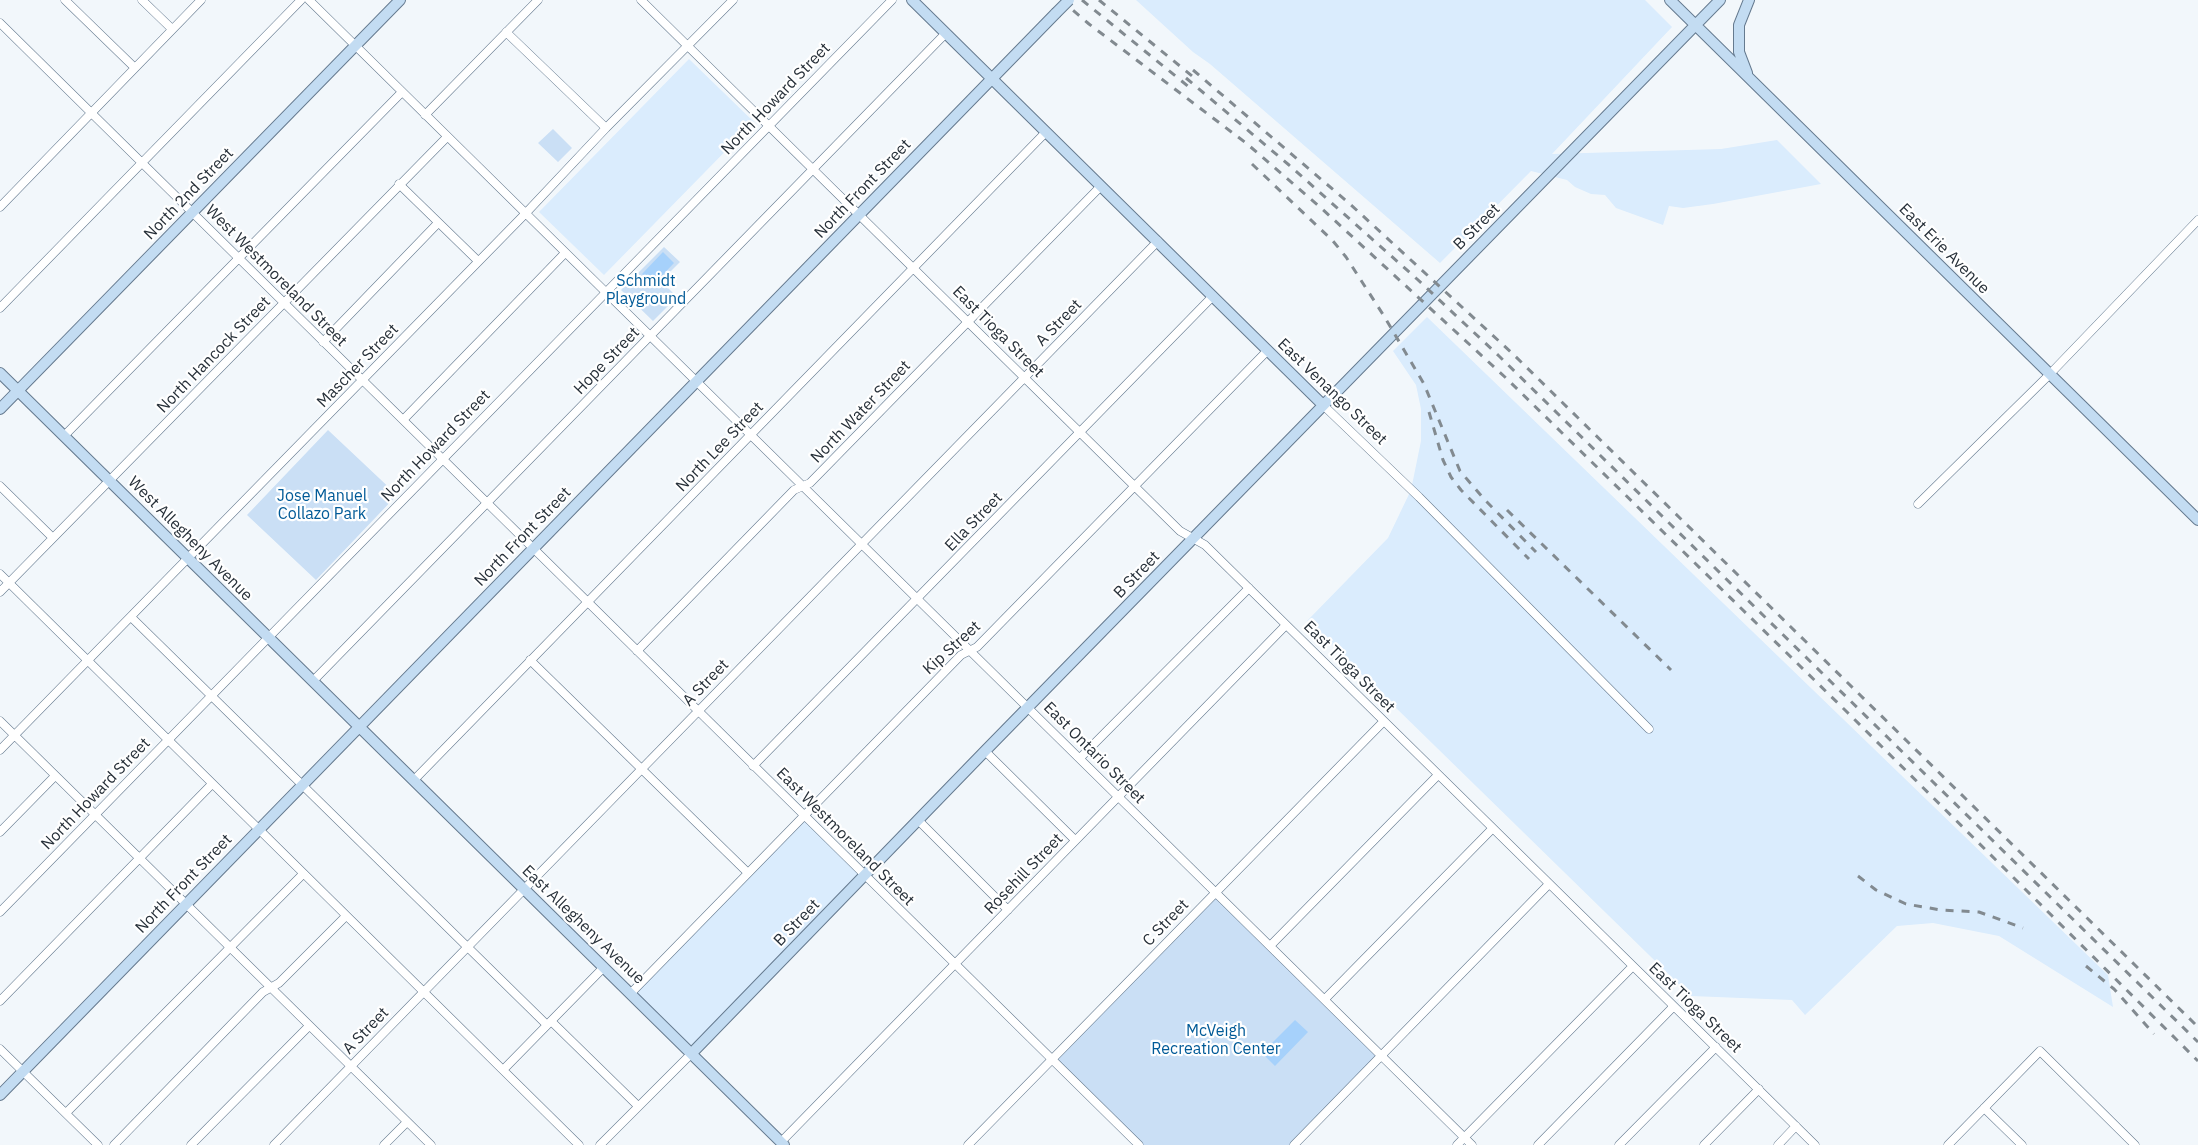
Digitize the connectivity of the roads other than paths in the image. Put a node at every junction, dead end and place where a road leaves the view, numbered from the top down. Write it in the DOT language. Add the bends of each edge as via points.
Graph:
graph roads {
  1 [pos="65,0"];
  2 [pos="142,0"];
  3 [pos="201,0"];
  4 [pos="301,0"];
  5 [pos="309,0"];
  6 [pos="400,0"];
  7 [pos="538,0"];
  8 [pos="641,0"];
  9 [pos="734,0"];
  10 [pos="892,0"];
  11 [pos="912,0"];
  12 [pos="1069,0"];
  13 [pos="1670,0"];
  14 [pos="1720,0"];
  15 [pos="1749,0"];
  16 [pos="0,23"];
  17 [pos="1696,26"];
  18 [pos="172,29"];
  19 [pos="507,32"];
  20 [pos="946,33"];
  21 [pos="355,46"];
  22 [pos="688,46"];
  23 [pos="135,68"];
  24 [pos="992,79"];
  25 [pos="1756,85"];
  26 [pos="402,92"];
  27 [pos="91,113"];
  28 [pos="425,115"];
  29 [pos="769,125"];
  30 [pos="606,128"];
  31 [pos="1046,132"];
  32 [pos="447,137"];
  33 [pos="142,163"];
  34 [pos="813,168"];
  35 [pos="399,184"];
  36 [pos="1101,186"];
  37 [pos="0,207"];
  38 [pos="192,213"];
  39 [pos="525,214"];
  40 [pos="859,214"];
  41 [pos="2198,220"];
  42 [pos="438,223"];
  43 [pos="1158,241"];
  44 [pos="565,253"];
  45 [pos="238,258"];
  46 [pos="478,261"];
  47 [pos="913,268"];
  48 [pos="606,292"];
  49 [pos="1214,296"];
  50 [pos="284,302"];
  51 [pos="0,308"];
  52 [pos="968,322"];
  53 [pos="650,337"];
  54 [pos="323,342"];
  55 [pos="1268,350"];
  56 [pos="0,372"];
  57 [pos="2049,374"];
  58 [pos="1025,377"];
  59 [pos="363,380"];
  60 [pos="696,382"];
  61 [pos="18,391"];
  62 [pos="1323,405"];
  63 [pos="0,409"];
  64 [pos="403,420"];
  65 [pos="1081,432"];
  66 [pos="751,435"];
  67 [pos="64,436"];
  68 [pos="442,459"];
  69 [pos="110,480"];
  70 [pos="1135,485"];
  71 [pos="0,486"];
  72 [pos="802,486"];
  73 [pos="488,504"];
  74 [pos="1918,504"];
  75 [pos="2198,520"];
  76 [pos="53,538"];
  77 [pos="1193,539"];
  78 [pos="861,544"];
  79 [pos="533,548"];
  80 [pos="188,558"];
  81 [pos="0,574"];
  82 [pos="9,583"];
  83 [pos="1249,588"];
  84 [pos="0,592"];
  85 [pos="917,599"];
  86 [pos="587,601"];
  87 [pos="131,617"];
  88 [pos="1286,625"];
  89 [pos="268,637"];
  90 [pos="969,650"];
  91 [pos="637,651"];
  92 [pos="530,660"];
  93 [pos="87,661"];
  94 [pos="313,681"];
  95 [pos="211,696"];
  96 [pos="1028,708"];
  97 [pos="697,711"];
  98 [pos="0,721"];
  99 [pos="1384,721"];
  100 [pos="359,726"];
  101 [pos="1649,729"];
  102 [pos="14,735"];
  103 [pos="168,740"];
  104 [pos="0,750"];
  105 [pos="985,751"];
  106 [pos="1080,758"];
  107 [pos="753,766"];
  108 [pos="642,769"];
  109 [pos="1438,775"];
  110 [pos="55,776"];
  111 [pos="414,780"];
  112 [pos="212,784"];
  113 [pos="302,784"];
  114 [pos="1119,797"];
  115 [pos="95,815"];
  116 [pos="804,815"];
  117 [pos="918,820"];
  118 [pos="1492,829"];
  119 [pos="258,830"];
  120 [pos="0,832"];
  121 [pos="1075,840"];
  122 [pos="139,858"];
  123 [pos="747,872"];
  124 [pos="303,874"];
  125 [pos="864,875"];
  126 [pos="1549,884"];
  127 [pos="524,889"];
  128 [pos="1215,892"];
  129 [pos="186,903"];
  130 [pos="1008,910"];
  131 [pos="0,912"];
  132 [pos="346,916"];
  133 [pos="1270,946"];
  134 [pos="466,947"];
  135 [pos="230,948"];
  136 [pos="955,964"];
  137 [pos="1633,966"];
  138 [pos="604,967"];
  139 [pos="270,987"];
  140 [pos="424,991"];
  141 [pos="631,993"];
  142 [pos="1325,999"];
  143 [pos="0,1001"];
  144 [pos="1673,1007"];
  145 [pos="549,1023"];
  146 [pos="309,1026"];
  147 [pos="1716,1047"];
  148 [pos="0,1049"];
  149 [pos="692,1053"];
  150 [pos="1382,1056"];
  151 [pos="1052,1059"];
  152 [pos="351,1066"];
  153 [pos="503,1070"];
  154 [pos="22,1071"];
  155 [pos="1759,1089"];
  156 [pos="0,1095"];
  157 [pos="638,1106"];
  158 [pos="1984,1108"];
  159 [pos="66,1113"];
  160 [pos="407,1122"];
  161 [pos="1796,1126"];
  162 [pos="1464,1138"];
  163 [pos="783,1143"];
  164 [pos="1135,1144"];
  165 [pos="98,1145"];
  166 [pos="114,1145"];
  167 [pos="191,1145"];
  168 [pos="274,1145"];
  169 [pos="384,1145"];
  170 [pos="431,1145"];
  171 [pos="579,1145"];
  172 [pos="600,1145"];
  173 [pos="968,1145"];
  174 [pos="1294,1145"];
  175 [pos="1457,1145"];
  176 [pos="1472,1145"];
  177 [pos="1538,1145"];
  178 [pos="1619,1145"];
  179 [pos="1704,1145"];
  180 [pos="1778,1145"];
  181 [pos="1815,1145"];
  182 [pos="1948,1145"];
  183 [pos="2022,1145"];
  184 [pos="2135,1145"];
  1 -- 23 [label="street"];
  2 -- 18 [label="street"];
  3 -- 18 [label="street"];
  4 -- 33 [label="street"];
  5 -- 21 [label="street, East Ontario Street"];
  6 -- 21 [label="main road, North 2nd Street"];
  7 -- 19 [label="street"];
  8 -- 22 [label="street, East Tioga Street"];
  9 -- 22 [label="street, Mascher Street"];
  10 -- 29 [label="street, North Howard Street"];
  11 -- 20 [label="main road, East Venango Street"];
  12 -- 24 [label="main road, North Front Street, bridge"];
  13 -- 17 [label="main road, East Erie Avenue"];
  14 -- 17 [label="main road, B Street"];
  15 -- 25 [label="main road" via="1739,26 1739,52 1745,71"];
  16 -- 27 [label="street, West Westmoreland Street"];
  17 -- 25 [label="main road, East Erie Avenue"];
  17 -- 62 [label="main road, B Street"];
  18 -- 23 [label="street"];
  19 -- 28 [label="street"];
  19 -- 30 [label="street"];
  20 -- 24 [label="main road, East Venango Street"];
  20 -- 34 [label="street, Hope Street"];
  21 -- 26 [label="street, East Ontario Street"];
  21 -- 38 [label="main road, North 2nd Street"];
  22 -- 29 [label="street, East Tioga Street"];
  22 -- 30 [label="street, Mascher Street"];
  23 -- 27 [label="street"];
  24 -- 31 [label="main road, East Venango Street"];
  24 -- 40 [label="main road, North Front Street"];
  25 -- 57 [label="main road, East Erie Avenue"];
  26 -- 28 [label="street, East Ontario Street"];
  26 -- 45 [label="street"];
  27 -- 33 [label="street, West Westmoreland Street"];
  27 -- 37 [label="street"];
  28 -- 32 [label="street, East Ontario Street"];
  29 -- 34 [label="street, East Tioga Street"];
  29 -- 48 [label="street, North Howard Street"];
  30 -- 39 [label="street, Mascher Street"];
  31 -- 36 [label="main road, East Venango Street"];
  31 -- 47 [label="street, North Lee Street"];
  32 -- 35 [label="street, North Hancock Street"];
  32 -- 39 [label="street, East Ontario Street"];
  33 -- 38 [label="street, West Westmoreland Street"];
  33 -- 51 [label="street"];
  34 -- 40 [label="street, East Tioga Street"];
  34 -- 53 [label="street, Hope Street"];
  35 -- 42 [label="street"];
  35 -- 50 [label="street, North Hancock Street"];
  36 -- 43 [label="main road, East Venango Street"];
  36 -- 52 [label="street, North Water Street"];
  38 -- 45 [label="street, West Westmoreland Street"];
  38 -- 61 [label="main road, North 2nd Street"];
  39 -- 44 [label="street, East Ontario Street"];
  39 -- 46 [label="street, Mascher Street"];
  40 -- 47 [label="street, East Tioga Street"];
  40 -- 60 [label="main road, North Front Street"];
  41 -- 57 [label="street"];
  42 -- 46 [label="street"];
  42 -- 54 [label="street"];
  43 -- 49 [label="main road, East Venango Street"];
  43 -- 58 [label="street, A Street"];
  44 -- 48 [label="street, East Ontario Street"];
  44 -- 64 [label="street"];
  45 -- 50 [label="street, West Westmoreland Street"];
  45 -- 67 [label="street"];
  46 -- 59 [label="street, Mascher Street"];
  47 -- 52 [label="street, East Tioga Street"];
  47 -- 66 [label="street, North Lee Street"];
  48 -- 53 [label="street, East Ontario Street"];
  48 -- 68 [label="street, North Howard Street"];
  49 -- 55 [label="main road, East Venango Street"];
  49 -- 65 [label="street, Ella Street"];
  50 -- 54 [label="street, West Westmoreland Street"];
  50 -- 69 [label="street, North Hancock Street"];
  52 -- 58 [label="street, East Tioga Street"];
  52 -- 72 [label="street, North Water Street" via="810,483"];
  53 -- 60 [label="street, East Ontario Street"];
  53 -- 73 [label="street, Hope Street"];
  54 -- 59 [label="street, West Westmoreland Street"];
  55 -- 62 [label="main road, East Venango Street"];
  55 -- 70 [label="street, Kip Street"];
  56 -- 61 [label="main road, West Allegheny Avenue"];
  57 -- 74 [label="street"];
  57 -- 75 [label="main road, East Erie Avenue"];
  58 -- 65 [label="street, East Tioga Street"];
  58 -- 78 [label="street, A Street"];
  59 -- 64 [label="street, West Westmoreland Street"];
  59 -- 80 [label="street, Mascher Street"];
  60 -- 66 [label="street, East Ontario Street"];
  60 -- 79 [label="main road, North Front Street"];
  61 -- 63 [label="main road, North 2nd Street"];
  61 -- 67 [label="main road, West Allegheny Avenue"];
  62 -- 77 [label="main road, B Street"];
  62 -- 101 [label="street, East Venango Street"];
  64 -- 68 [label="street, West Westmoreland Street"];
  65 -- 70 [label="street, East Tioga Street"];
  65 -- 85 [label="street, Ella Street"];
  66 -- 72 [label="street, East Ontario Street"];
  66 -- 86 [label="street, North Lee Street"];
  67 -- 69 [label="main road, West Allegheny Avenue"];
  68 -- 73 [label="street, West Westmoreland Street"];
  68 -- 89 [label="street, North Howard Street"];
  69 -- 76 [label="street, North Hancock Street"];
  69 -- 80 [label="main road, West Allegheny Avenue"];
  70 -- 77 [label="street, East Tioga Street" via="1180,531"];
  70 -- 90 [label="street, Kip Street" via="977,647"];
  71 -- 76 [label="street"];
  72 -- 78 [label="street, East Ontario Street"];
  72 -- 91 [label="street, North Water Street"];
  73 -- 79 [label="street, West Westmoreland Street"];
  73 -- 94 [label="street, Hope Street"];
  76 -- 82 [label="street, North Hancock Street"];
  77 -- 83 [label="street, East Tioga Street" via="1205,544"];
  77 -- 96 [label="main road, B Street"];
  78 -- 85 [label="street, East Ontario Street"];
  78 -- 97 [label="street, A Street"];
  79 -- 86 [label="street, East Westmoreland Street"];
  79 -- 100 [label="main road, North Front Street"];
  80 -- 87 [label="street, Mascher Street"];
  80 -- 89 [label="main road, West Allegheny Avenue"];
  81 -- 82 [label="street"];
  82 -- 84 [label="street, North Hancock Street"];
  82 -- 93 [label="street"];
  83 -- 88 [label="street, East Tioga Street"];
  83 -- 106 [label="street"];
  85 -- 90 [label="street, East Ontario Street"];
  85 -- 107 [label="street, Ella Street"];
  86 -- 91 [label="street, East Westmoreland Street"];
  86 -- 92 [label="street, North Lee Street"];
  87 -- 93 [label="street, Mascher Street"];
  87 -- 95 [label="street"];
  88 -- 99 [label="street, East Tioga Street"];
  88 -- 114 [label="street, Rosehill Street"];
  89 -- 94 [label="main road, West Allegheny Avenue"];
  89 -- 95 [label="street, North Howard Street"];
  90 -- 96 [label="street, East Ontario Street"];
  90 -- 116 [label="street, Kip Street"];
  91 -- 97 [label="street, East Westmoreland Street"];
  92 -- 108 [label="street"];
  92 -- 111 [label="street, North Lee Street"];
  93 -- 102 [label="street, Mascher Street"];
  93 -- 103 [label="street"];
  94 -- 100 [label="main road, West Allegheny Avenue"];
  95 -- 103 [label="street, North Howard Street"];
  95 -- 113 [label="street"];
  96 -- 105 [label="main road, B Street"];
  96 -- 106 [label="street, East Ontario Street"];
  97 -- 107 [label="street, East Westmoreland Street"];
  97 -- 108 [label="street, A Street"];
  98 -- 102 [label="street"];
  99 -- 109 [label="street, East Tioga Street"];
  99 -- 128 [label="street, C Street"];
  100 -- 111 [label="main road, East Allegheny Avenue"];
  100 -- 113 [label="main road, North Front Street"];
  102 -- 104 [label="street, Mascher Street"];
  102 -- 110 [label="street"];
  103 -- 112 [label="street"];
  103 -- 115 [label="street, North Howard Street"];
  105 -- 117 [label="main road, B Street"];
  105 -- 121 [label="street"];
  106 -- 114 [label="street, East Ontario Street"];
  107 -- 116 [label="street, East Westmoreland Street"];
  108 -- 123 [label="street"];
  108 -- 127 [label="street, A Street"];
  109 -- 118 [label="street, East Tioga Street"];
  109 -- 133 [label="street"];
  110 -- 115 [label="street"];
  110 -- 120 [label="street"];
  111 -- 127 [label="main road, East Allegheny Avenue"];
  112 -- 119 [label="street"];
  112 -- 122 [label="street"];
  113 -- 119 [label="main road, North Front Street"];
  113 -- 134 [label="street"];
  114 -- 121 [label="street, Rosehill Street"];
  114 -- 128 [label="street, East Ontario Street"];
  115 -- 122 [label="street"];
  115 -- 131 [label="street, North Howard Street"];
  116 -- 123 [label="street, Kip Street"];
  116 -- 125 [label="street, East Westmoreland Street"];
  117 -- 125 [label="main road, B Street"];
  117 -- 130 [label="street"];
  118 -- 126 [label="street, East Tioga Street"];
  118 -- 142 [label="street"];
  119 -- 124 [label="street"];
  119 -- 129 [label="main road, North Front Street"];
  121 -- 130 [label="street, Rosehill Street"];
  122 -- 129 [label="street"];
  122 -- 143 [label="street"];
  123 -- 141 [label="street, Kip Street"];
  124 -- 132 [label="street"];
  124 -- 135 [label="street"];
  125 -- 136 [label="street, East Westmoreland Street"];
  125 -- 149 [label="main road, B Street"];
  126 -- 137 [label="street, East Tioga Street"];
  126 -- 150 [label="street"];
  127 -- 134 [label="street, A Street"];
  127 -- 138 [label="main road, East Allegheny Avenue"];
  128 -- 133 [label="street, East Ontario Street"];
  128 -- 151 [label="street, C Street"];
  129 -- 135 [label="street"];
  129 -- 154 [label="main road, North Front Street"];
  130 -- 136 [label="street, Rosehill Street"];
  132 -- 139 [label="street" via="279,983"];
  132 -- 140 [label="street"];
  133 -- 142 [label="street, East Ontario Street"];
  134 -- 140 [label="street, A Street"];
  134 -- 145 [label="street"];
  135 -- 139 [label="street"];
  135 -- 159 [label="street"];
  136 -- 151 [label="street, East Westmoreland Street"];
  136 -- 163 [label="street, Rosehill Street"];
  137 -- 144 [label="street, East Tioga Street"];
  137 -- 162 [label="street"];
  138 -- 141 [label="main road, East Allegheny Avenue"];
  138 -- 145 [label="street"];
  139 -- 146 [label="street"];
  139 -- 166 [label="street"];
  140 -- 152 [label="street, A Street"];
  140 -- 153 [label="street"];
  141 -- 149 [label="main road, East Allegheny Avenue"];
  142 -- 150 [label="street, East Ontario Street"];
  144 -- 147 [label="street, East Tioga Street"];
  144 -- 177 [label="street"];
  145 -- 153 [label="street"];
  145 -- 157 [label="street"];
  146 -- 152 [label="street"];
  146 -- 167 [label="street"];
  147 -- 155 [label="street, East Tioga Street"];
  147 -- 178 [label="street"];
  148 -- 154 [label="street"];
  149 -- 157 [label="street, B Street"];
  149 -- 163 [label="main road, East Allegheny Avenue"];
  150 -- 162 [label="street, East Ontario Street"];
  150 -- 174 [label="street"];
  151 -- 164 [label="street, East Westmoreland Street"];
  151 -- 173 [label="street, C Street"];
  152 -- 160 [label="street"];
  152 -- 168 [label="street, A Street"];
  153 -- 171 [label="street"];
  154 -- 156 [label="main road, North Front Street"];
  154 -- 159 [label="street"];
  155 -- 161 [label="street, East Tioga Street"];
  155 -- 179 [label="street"];
  157 -- 172 [label="street, B Street"];
  158 -- 182 [label="street"];
  158 -- 183 [label="street"];
  158 -- 184 [label="street" via="2040,1051"];
  159 -- 165 [label="street"];
  160 -- 169 [label="street"];
  160 -- 170 [label="street"];
  161 -- 180 [label="street"];
  161 -- 181 [label="street, East Tioga Street"];
  162 -- 175 [label="street"];
  162 -- 176 [label="street, East Ontario Street"];
}
